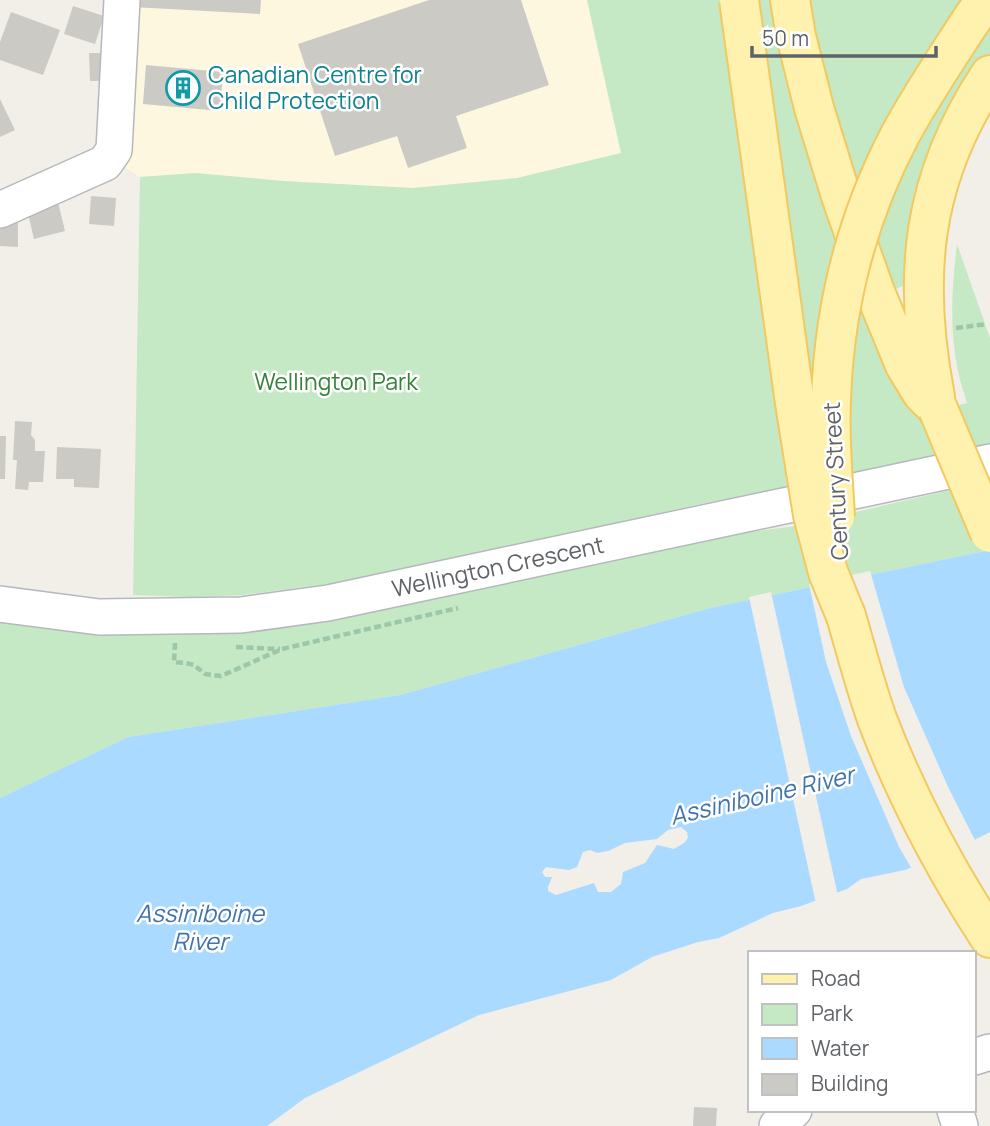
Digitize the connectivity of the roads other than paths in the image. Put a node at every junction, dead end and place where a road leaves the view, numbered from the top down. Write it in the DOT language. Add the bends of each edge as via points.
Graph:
graph roads {
  1 [pos="122,0"];
  2 [pos="739,0"];
  3 [pos="790,0"];
  4 [pos="978,11"];
  5 [pos="990,75"];
  6 [pos="0,210"];
  7 [pos="938,410"];
  8 [pos="990,462"];
  9 [pos="990,533"];
  10 [pos="0,604"];
  11 [pos="846,616"];
  12 [pos="990,938"];
  13 [pos="792,1112"];
  14 [pos="777,1126"];
  1 -- 6 [label="street" via="114,150 105,163"];
  2 -- 11 [label="main road, bridge" via="813,515"];
  3 -- 7 [label="main road" via="814,108 875,292 905,365"];
  4 -- 11 [label="main road, Century Street, bridge" via="894,147 870,201 845,283 833,362 830,441"];
  5 -- 7 [label="main road" via="949,151 930,212 924,310"];
  7 -- 9 [label="main road, bridge"];
  8 -- 10 [label="street, Wellington Crescent" via="328,603 240,615 110,617"];
  11 -- 12 [label="main road, Century Street" via="894,760 947,866"];
  13 -- 14 [label="street"];
}
